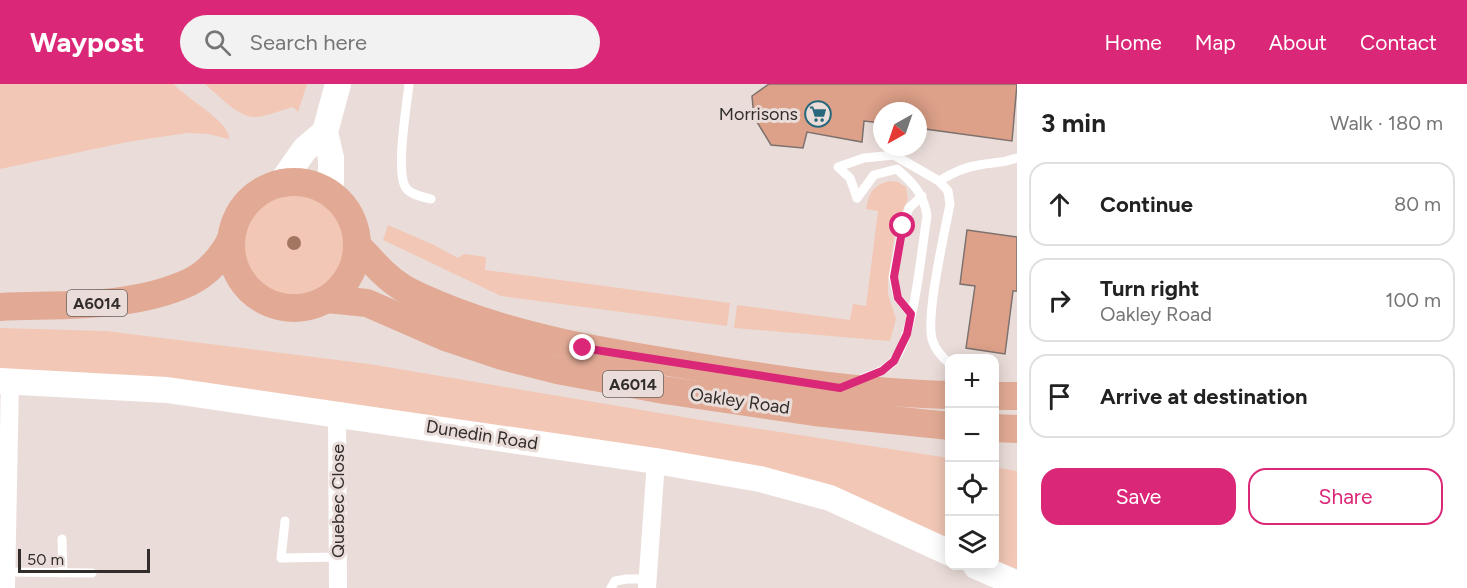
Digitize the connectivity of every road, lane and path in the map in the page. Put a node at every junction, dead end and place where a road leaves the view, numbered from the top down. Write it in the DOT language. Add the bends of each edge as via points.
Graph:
graph roads {
  1 [pos="338,84"];
  2 [pos="409,84"];
  3 [pos="325,132"];
  4 [pos="1017,158"];
  5 [pos="939,181"];
  6 [pos="282,183"];
  7 [pos="331,193"];
  8 [pos="922,196"];
  9 [pos="431,199"];
  10 [pos="231,239"];
  11 [pos="357,245"];
  12 [pos="192,281"];
  13 [pos="256,295"];
  14 [pos="327,299"];
  15 [pos="0,307"];
  16 [pos="911,314"];
  17 [pos="945,359"];
  18 [pos="5,380"];
  19 [pos="840,388"];
  20 [pos="945,395"];
  21 [pos="337,414"];
  22 [pos="945,425"];
  23 [pos="999,428"];
  24 [pos="1017,429"];
  25 [pos="656,461"];
  26 [pos="285,521"];
  27 [pos="62,539"];
  28 [pos="3,542"];
  29 [pos="945,551"];
  30 [pos="338,557"];
  31 [pos="985,570"];
  32 [pos="63,573"];
  33 [pos="92,573"];
  34 [pos="6,580"];
  35 [pos="647,584"];
  36 [pos="1017,584"];
  37 [pos="338,588"];
  38 [pos="611,588"];
  1 -- 3 [label="street"];
  2 -- 9 [label="lane" via="400,172 406,188"];
  3 -- 6 [label="street" via="305,149"];
  3 -- 7 [label="street" via="331,158"];
  4 -- 5 [label="lane" via="957,171"];
  5 -- 8 [label="lane" via="894,155 864,158 838,167 850,178 857,198 874,175 897,169 916,185"];
  5 -- 17 [label="lane" via="948,190 950,204 932,308 932,340"];
  6 -- 7 [label="main road" via="315,185"];
  6 -- 10 [label="main road" via="262,190 247,203 236,220"];
  7 -- 11 [label="main road" via="345,207 354,225"];
  8 -- 16 [label="lane" via="927,216"];
  8 -- 16 [label="lane" via="909,207 894,277 898,298"];
  10 -- 12 [label="main road" via="224,253"];
  10 -- 13 [label="main road" via="233,260"];
  11 -- 14 [label="main road" via="354,266 343,285"];
  11 -- 19 [label="main road, Oakley Road / A6014" via="383,274 403,288 494,326 583,348"];
  12 -- 13 [label="main road"];
  12 -- 15 [label="main road, A6014" via="151,295 102,303"];
  13 -- 14 [label="main road" via="291,308"];
  14 -- 22 [label="main road, Oakley Road / A6014" via="367,303 445,337 557,370 814,412"];
  16 -- 19 [label="lane" via="907,334 894,361 882,371"];
  18 -- 21 [label="street, Dunedin Road" via="167,390"];
  18 -- 28 [label="street"];
  19 -- 20 [label="main road, Oakley Road / A6014"];
  21 -- 25 [label="street, Dunedin Road"];
  21 -- 30 [label="street, Quebec Close"];
  23 -- 24 [label="main road"];
  25 -- 29 [label="street, Dunedin Road" via="760,479 830,498"];
  25 -- 35 [label="street"];
  26 -- 30 [label="lane" via="281,558"];
  27 -- 32 [label="lane"];
  28 -- 34 [label="street"];
  30 -- 37 [label="street, Quebec Close"];
  31 -- 36 [label="street"];
  32 -- 33 [label="lane"];
  32 -- 34 [label="lane"];
  35 -- 38 [label="lane" via="627,579 615,581"];
}
